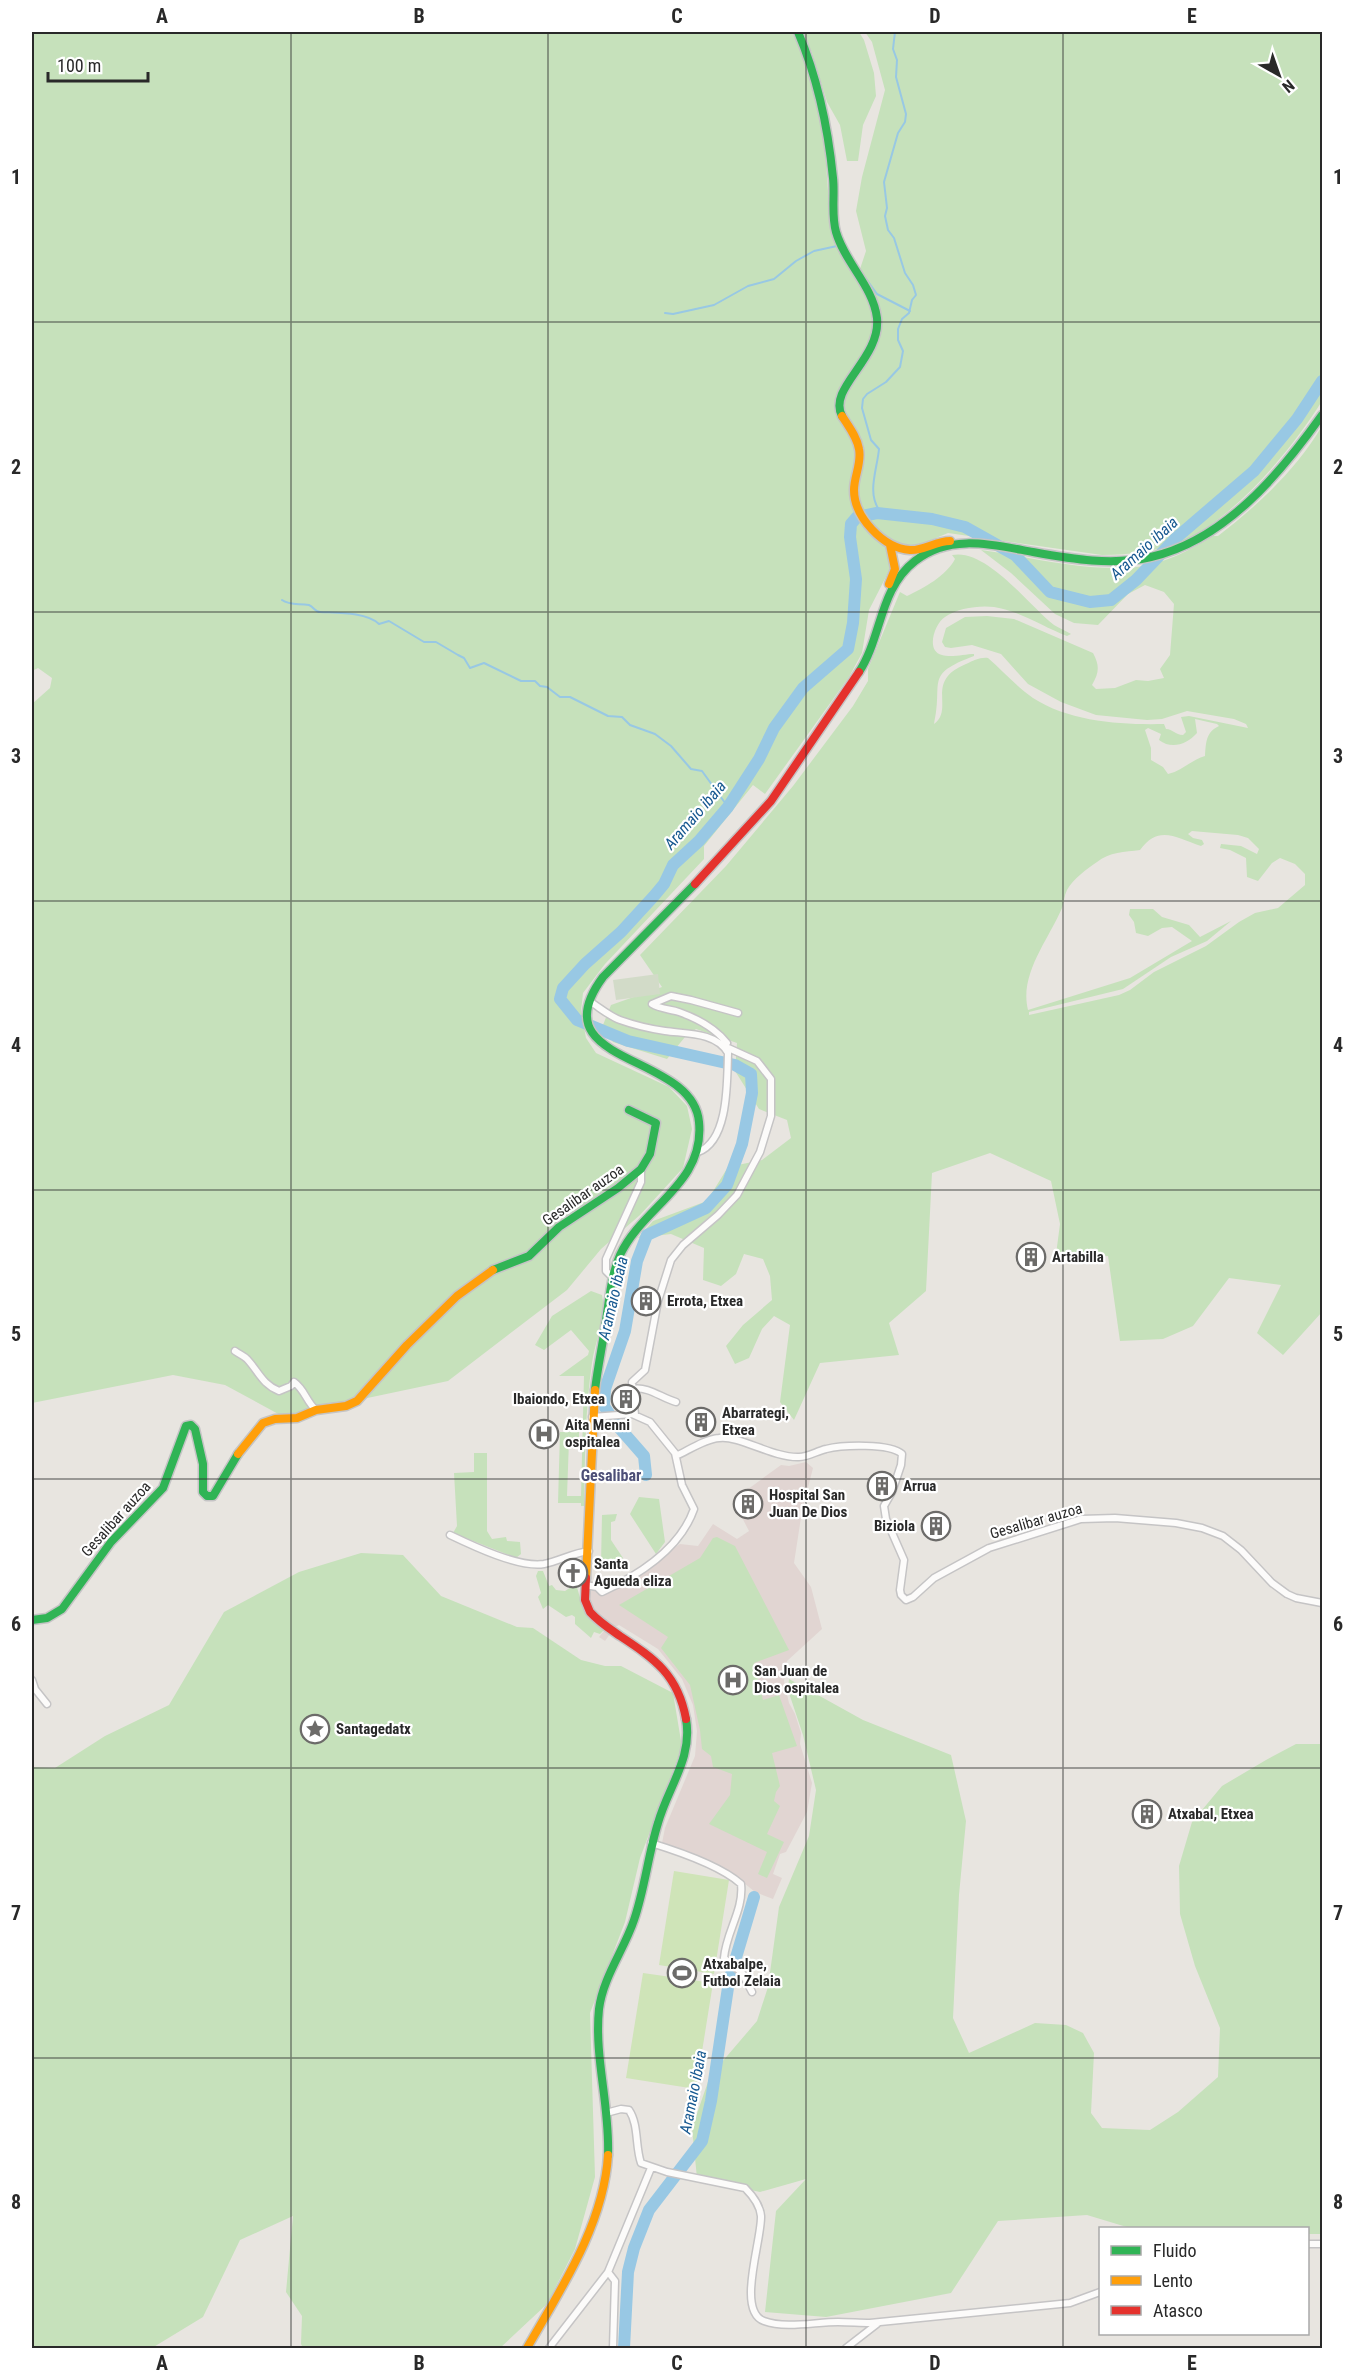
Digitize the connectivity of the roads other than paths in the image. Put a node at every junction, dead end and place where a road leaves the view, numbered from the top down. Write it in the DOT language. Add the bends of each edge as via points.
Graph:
graph roads {
  1 [pos="798,32"];
  2 [pos="1323,415"];
  3 [pos="959,543"];
  4 [pos="890,545"];
  5 [pos="902,548"];
  6 [pos="894,556"];
  7 [pos="911,564"];
  8 [pos="885,603"];
  9 [pos="588,1001"];
  10 [pos="738,1013"];
  11 [pos="724,1046"];
  12 [pos="629,1110"];
  13 [pos="698,1152"];
  14 [pos="641,1169"];
  15 [pos="614,1279"];
  16 [pos="235,1351"];
  17 [pos="632,1385"];
  18 [pos="676,1402"];
  19 [pos="316,1410"];
  20 [pos="635,1415"];
  21 [pos="592,1417"];
  22 [pos="676,1456"];
  23 [pos="450,1535"];
  24 [pos="589,1551"];
  25 [pos="585,1585"];
  26 [pos="1323,1603"];
  27 [pos="32,1620"];
  28 [pos="32,1680"];
  29 [pos="47,1704"];
  30 [pos="651,1843"];
  31 [pos="752,1992"];
  32 [pos="606,2114"];
  33 [pos="651,2168"];
  34 [pos="608,2272"];
  35 [pos="1099,2293"];
  36 [pos="880,2322"];
  37 [pos="526,2349"];
  38 [pos="549,2349"];
  39 [pos="613,2349"];
  40 [pos="846,2349"];
  1 -- 4 [label="main road" via="824,105 837,235 871,296 876,316 876,339 844,386 838,407 859,447 856,503 867,523"];
  2 -- 3 [label="main road" via="1285,464 1237,511 1206,535 1172,551 1122,561 1086,560"];
  3 -- 5 [label="main road" via="940,541 911,550"];
  3 -- 7 [label="main road" via="933,550"];
  4 -- 5 [label="main road"];
  4 -- 6 [label="main road"];
  5 -- 7 [label="main road"];
  6 -- 7 [label="main road"];
  6 -- 8 [label="main road" via="895,569 884,595"];
  7 -- 8 [label="main road" via="893,585"];
  8 -- 9 [label="main road" via="861,669 761,815 603,977"];
  9 -- 11 [label="street" via="619,1020 665,1031 686,1031"];
  9 -- 13 [label="main road" via="588,1020 596,1038 616,1054 669,1077 686,1092 697,1110"];
  10 -- 11 [label="street" via="671,996 652,1004 680,1012 712,1029 727,1043"];
  11 -- 13 [label="street" via="728,1053 722,1119 716,1138"];
  11 -- 17 [label="street" via="757,1061 771,1079 771,1116 760,1152 737,1195 671,1260 658,1301 645,1370"];
  12 -- 14 [label="main road, Gesalibar auzoa" via="656,1124 650,1154"];
  13 -- 15 [label="main road" via="676,1189 630,1238 619,1257"];
  14 -- 15 [label="street, Gesalibar auzoa" via="640,1182 606,1259 606,1270"];
  14 -- 19 [label="main road, Gesalibar auzoa" via="562,1224 529,1256 495,1268 457,1296 357,1401"];
  15 -- 21 [label="main road"];
  16 -- 19 [label="street" via="247,1359 270,1387 279,1390 294,1382"];
  17 -- 18 [label="street"];
  17 -- 20 [label="street"];
  19 -- 27 [label="main road, Gesalibar auzoa" via="297,1418 261,1424 211,1497 203,1492 203,1464 195,1429 186,1426 164,1488 111,1542 62,1609 47,1618"];
  20 -- 21 [label="street"];
  20 -- 22 [label="street" via="650,1422"];
  21 -- 24 [label="main road"];
  22 -- 25 [label="street" via="682,1485 694,1509 681,1537 658,1558 608,1589 602,1592"];
  22 -- 26 [label="street, Gesalibar auzoa" via="718,1438 800,1457 827,1449 897,1449 902,1455 901,1465 884,1506 904,1560 900,1590 906,1600 934,1578 989,1548 1081,1519 1139,1520 1202,1528 1223,1536 1272,1583 1296,1598"];
  23 -- 24 [label="street" via="529,1565"];
  24 -- 25 [label="main road"];
  25 -- 30 [label="main road" via="591,1614 656,1660 670,1675 682,1701 688,1749"];
  28 -- 29 [label="street"];
  30 -- 31 [label="street" via="675,1850 741,1884 724,1958 737,1968"];
  30 -- 32 [label="main road" via="635,1919 601,2000 599,2038"];
  32 -- 33 [label="street" via="629,2110 634,2118 641,2163"];
  32 -- 37 [label="main road" via="608,2151 601,2200 586,2239"];
  33 -- 34 [label="street"];
  33 -- 36 [label="street" via="745,2188 754,2197 761,2214 750,2296 753,2312 762,2321"];
  34 -- 38 [label="street"];
  34 -- 39 [label="street" via="615,2281"];
  35 -- 36 [label="street" via="1070,2303"];
  36 -- 40 [label="street"];
}
